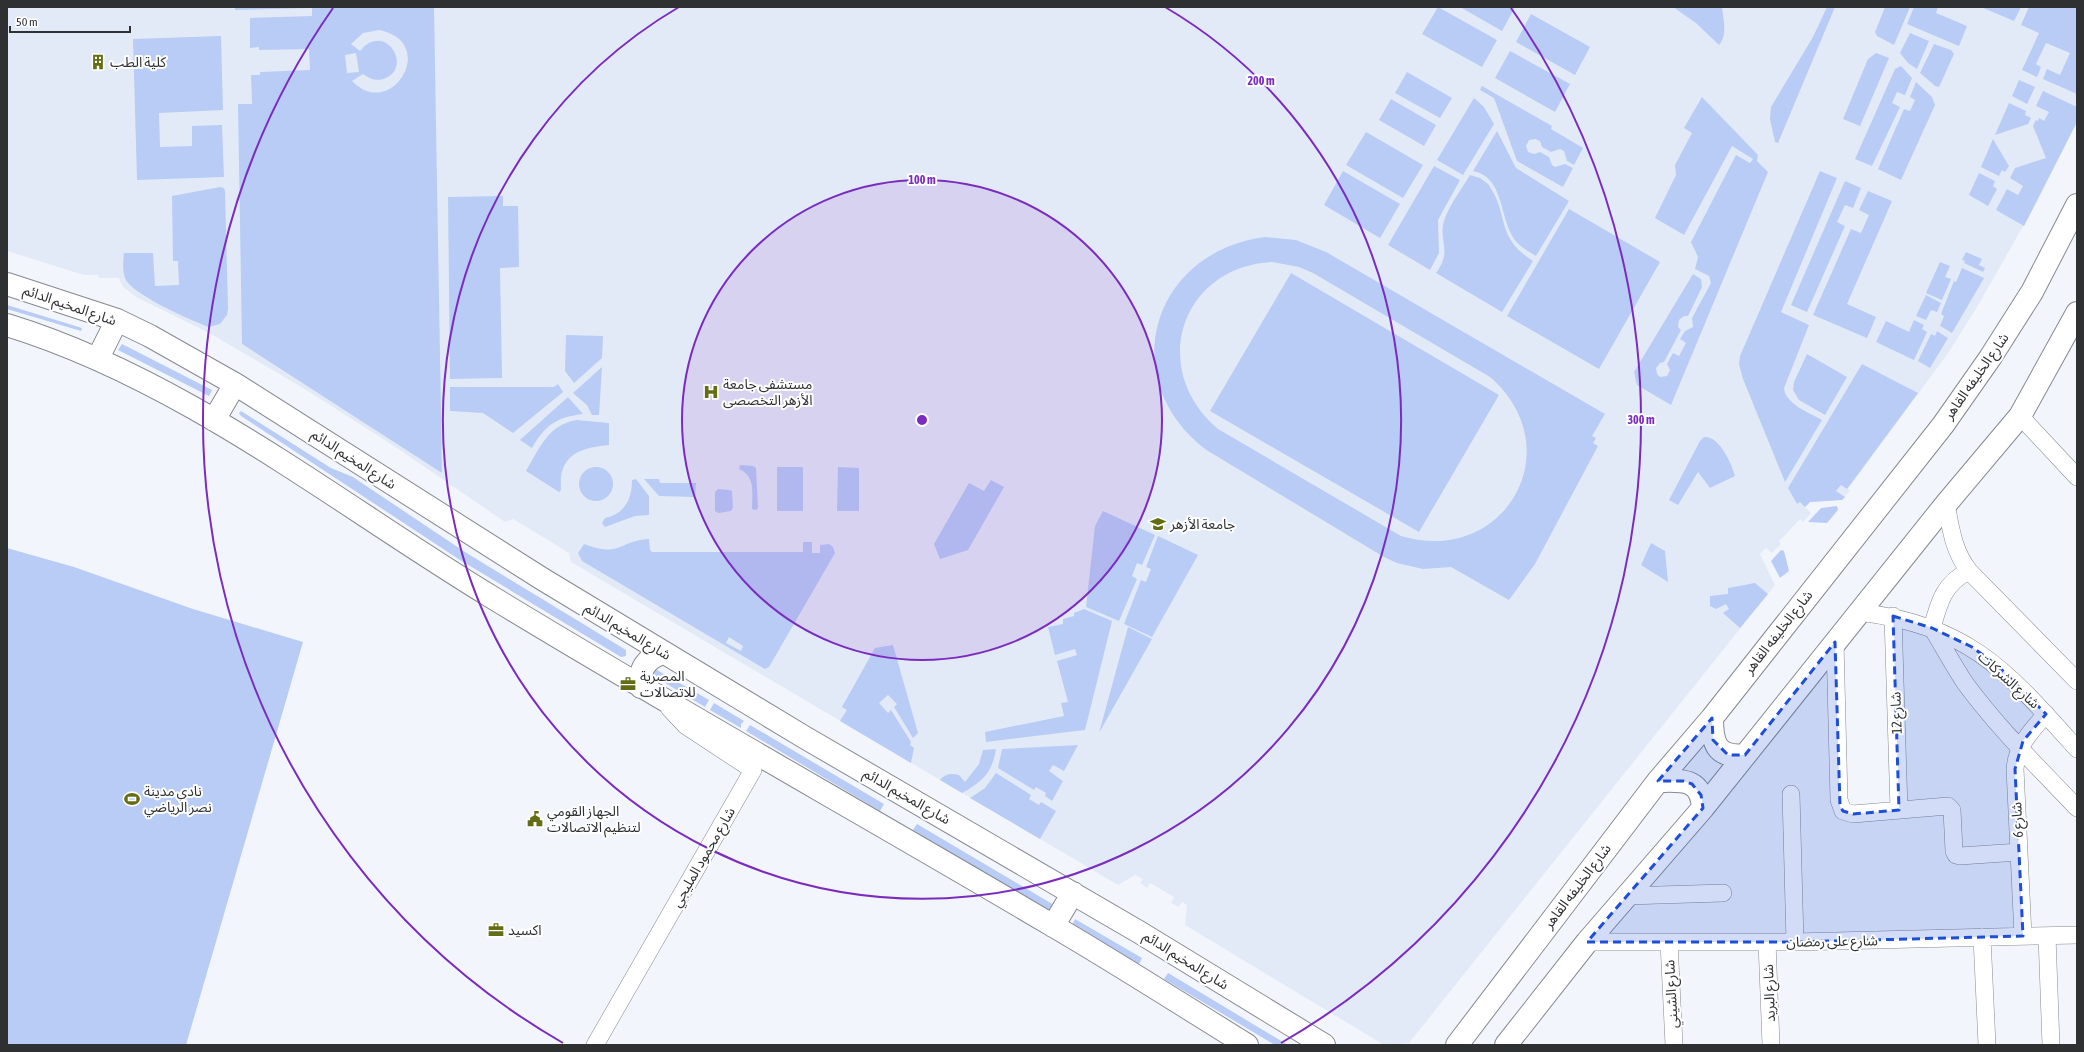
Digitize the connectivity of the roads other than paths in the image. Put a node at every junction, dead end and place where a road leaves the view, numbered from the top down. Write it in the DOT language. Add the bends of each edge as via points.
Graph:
graph roads {
  1 [pos="2077,205"];
  2 [pos="7,284"];
  3 [pos="2077,313"];
  4 [pos="117,320"];
  5 [pos="7,325"];
  6 [pos="98,358"];
  7 [pos="235,384"];
  8 [pos="2020,416"];
  9 [pos="214,420"];
  10 [pos="2077,477"];
  11 [pos="1946,504"];
  12 [pos="1969,571"];
  13 [pos="1859,612"];
  14 [pos="1893,616"];
  15 [pos="1932,628"];
  16 [pos="1835,642"];
  17 [pos="664,653"];
  18 [pos="2077,681"];
  19 [pos="641,687"];
  20 [pos="663,699"];
  21 [pos="2046,714"];
  22 [pos="1712,718"];
  23 [pos="2020,748"];
  24 [pos="2077,749"];
  25 [pos="1745,755"];
  26 [pos="1658,781"];
  27 [pos="1791,794"];
  28 [pos="1703,808"];
  29 [pos="2077,808"];
  30 [pos="1899,810"];
  31 [pos="2019,852"];
  32 [pos="1073,893"];
  33 [pos="1723,893"];
  34 [pos="1627,896"];
  35 [pos="1053,926"];
  36 [pos="2077,935"];
  37 [pos="2023,936"];
  38 [pos="2047,936"];
  39 [pos="1982,937"];
  40 [pos="1587,942"];
  41 [pos="1669,942"];
  42 [pos="1768,942"];
  43 [pos="1795,942"];
  44 [pos="595,1045"];
  45 [pos="1247,1045"];
  46 [pos="1324,1045"];
  47 [pos="1457,1045"];
  48 [pos="1506,1045"];
  49 [pos="1674,1045"];
  50 [pos="1771,1045"];
  51 [pos="1987,1045"];
  52 [pos="2051,1045"];
  1 -- 22 [label="main road, شارع الخليفه القاهر" via="2032,292 1986,364 1938,431"];
  2 -- 4 [label="main road, شارع المخيم الدائم"];
  3 -- 8 [label="main road"];
  4 -- 6 [label="main road"];
  4 -- 7 [label="main road, شارع المخيم الدائم"];
  5 -- 6 [label="main road"];
  6 -- 9 [label="main road" via="164,391"];
  7 -- 9 [label="main road"];
  7 -- 17 [label="main road, شارع المخيم الدائم"];
  8 -- 10 [label="street"];
  8 -- 11 [label="main road"];
  9 -- 19 [label="main road" via="487,594"];
  11 -- 12 [label="street" via="1956,550"];
  11 -- 13 [label="main road"];
  12 -- 15 [label="street" via="1959,576 1943,593"];
  12 -- 18 [label="street"];
  13 -- 14 [label="street, شارع الشركات"];
  13 -- 16 [label="main road"];
  14 -- 15 [label="street, شارع الشركات"];
  14 -- 30 [label="street, شارع 12"];
  15 -- 21 [label="street, شارع الشركات" via="1952,636 1985,656 2010,676"];
  15 -- 23 [label="street" via="1965,682"];
  16 -- 25 [label="main road"];
  16 -- 30 [label="street" via="1840,806 1843,811 1853,814"];
  17 -- 19 [label="main road" via="653,656 645,664 641,675"];
  17 -- 32 [label="main road, شارع المخيم الدائم"];
  19 -- 20 [label="main road"];
  20 -- 35 [label="main road"];
  20 -- 44 [label="street, شارع محمود المليجي" via="686,726 753,770"];
  21 -- 23 [label="street, شارع 6"];
  21 -- 24 [label="street, شارع الشركات"];
  22 -- 25 [label="main road" via="1713,740 1719,749 1728,755"];
  22 -- 26 [label="main road, شارع الخليفه القاهر"];
  23 -- 29 [label="street"];
  23 -- 31 [label="street, شارع 6" via="2015,769"];
  25 -- 28 [label="main road"];
  26 -- 28 [label="main road" via="1683,781 1692,784 1701,795"];
  26 -- 47 [label="main road, شارع الخليفه القاهر"];
  27 -- 43 [label="street"];
  28 -- 34 [label="main road"];
  30 -- 31 [label="street" via="1945,806 1950,808 1954,851 1958,856"];
  31 -- 37 [label="street, شارع 6"];
  32 -- 35 [label="main road"];
  32 -- 46 [label="main road, شارع المخيم الدائم"];
  33 -- 34 [label="street"];
  34 -- 40 [label="main road"];
  35 -- 45 [label="main road"];
  36 -- 38 [label="street, شارع على رمضان"];
  37 -- 38 [label="street, شارع على رمضان"];
  37 -- 39 [label="street, شارع على رمضان"];
  38 -- 52 [label="street"];
  39 -- 43 [label="street, شارع على رمضان"];
  39 -- 51 [label="street"];
  40 -- 41 [label="street, شارع على رمضان"];
  40 -- 48 [label="main road"];
  41 -- 42 [label="street, شارع على رمضان"];
  41 -- 49 [label="street, شارع الشيني"];
  42 -- 43 [label="street, شارع على رمضان"];
  42 -- 50 [label="street, شارع البريد"];
}
